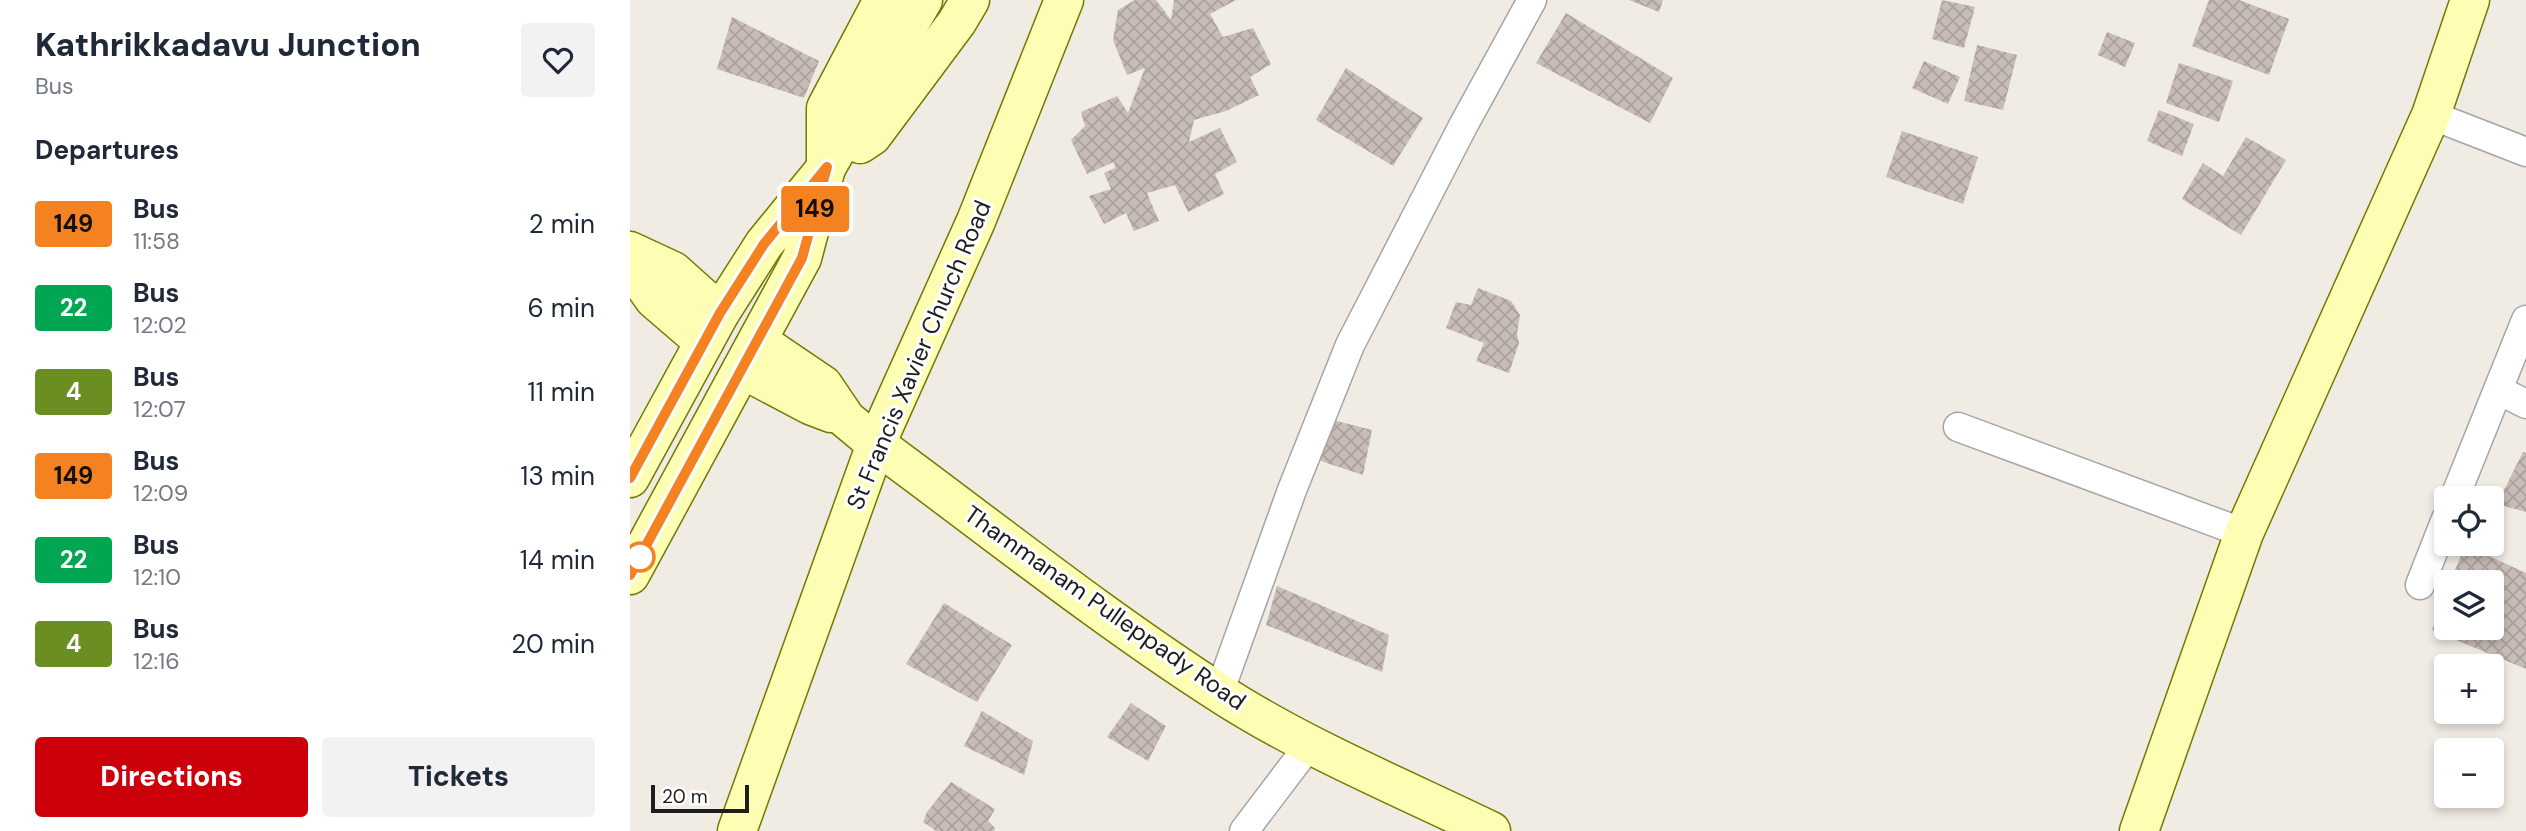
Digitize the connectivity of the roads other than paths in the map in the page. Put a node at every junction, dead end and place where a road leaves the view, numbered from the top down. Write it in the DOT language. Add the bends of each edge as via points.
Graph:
graph roads {
  1 [pos="883,0"];
  2 [pos="923,0"];
  3 [pos="970,0"];
  4 [pos="1063,0"];
  5 [pos="1532,0"];
  6 [pos="2470,0"];
  7 [pos="2431,115"];
  8 [pos="2526,152"];
  9 [pos="827,167"];
  10 [pos="630,251"];
  11 [pos="630,265"];
  12 [pos="2526,320"];
  13 [pos="712,327"];
  14 [pos="750,355"];
  15 [pos="2498,390"];
  16 [pos="2526,404"];
  17 [pos="1958,427"];
  18 [pos="876,444"];
  19 [pos="630,478"];
  20 [pos="2459,486"];
  21 [pos="2244,533"];
  22 [pos="2434,549"];
  23 [pos="630,575"];
  24 [pos="2420,585"];
  25 [pos="1219,693"];
  26 [pos="1310,744"];
  27 [pos="737,831"];
  28 [pos="1244,831"];
  29 [pos="1492,831"];
  30 [pos="2139,831"];
  1 -- 9 [label="street" via="826,108"];
  2 -- 9 [label="street"];
  3 -- 9 [label="street" via="872,136"];
  4 -- 18 [label="street, St Francis Xavier Church Road" via="976,222"];
  5 -- 25 [label="street" via="1350,345"];
  6 -- 7 [label="street"];
  7 -- 8 [label="street"];
  7 -- 21 [label="street"];
  9 -- 13 [label="street" via="764,244"];
  9 -- 14 [label="street" via="802,258"];
  10 -- 13 [label="street" via="673,271"];
  11 -- 13 [label="street" via="654,299"];
  12 -- 15 [label="street"];
  13 -- 19 [label="street"];
  14 -- 18 [label="street, Thammanam Pulleppady Road" via="810,405 846,419"];
  14 -- 23 [label="street"];
  15 -- 16 [label="street"];
  15 -- 20 [label="street"];
  17 -- 21 [label="street"];
  18 -- 25 [label="street, Thammanam Pulleppady Road"];
  18 -- 27 [label="street, St Francis Xavier Church Road"];
  21 -- 30 [label="street"];
  22 -- 24 [label="street"];
  25 -- 26 [label="street, Thammanam Pulleppady Road"];
  26 -- 28 [label="street"];
  26 -- 29 [label="street, Thammanam Pulleppady Road"];
}
